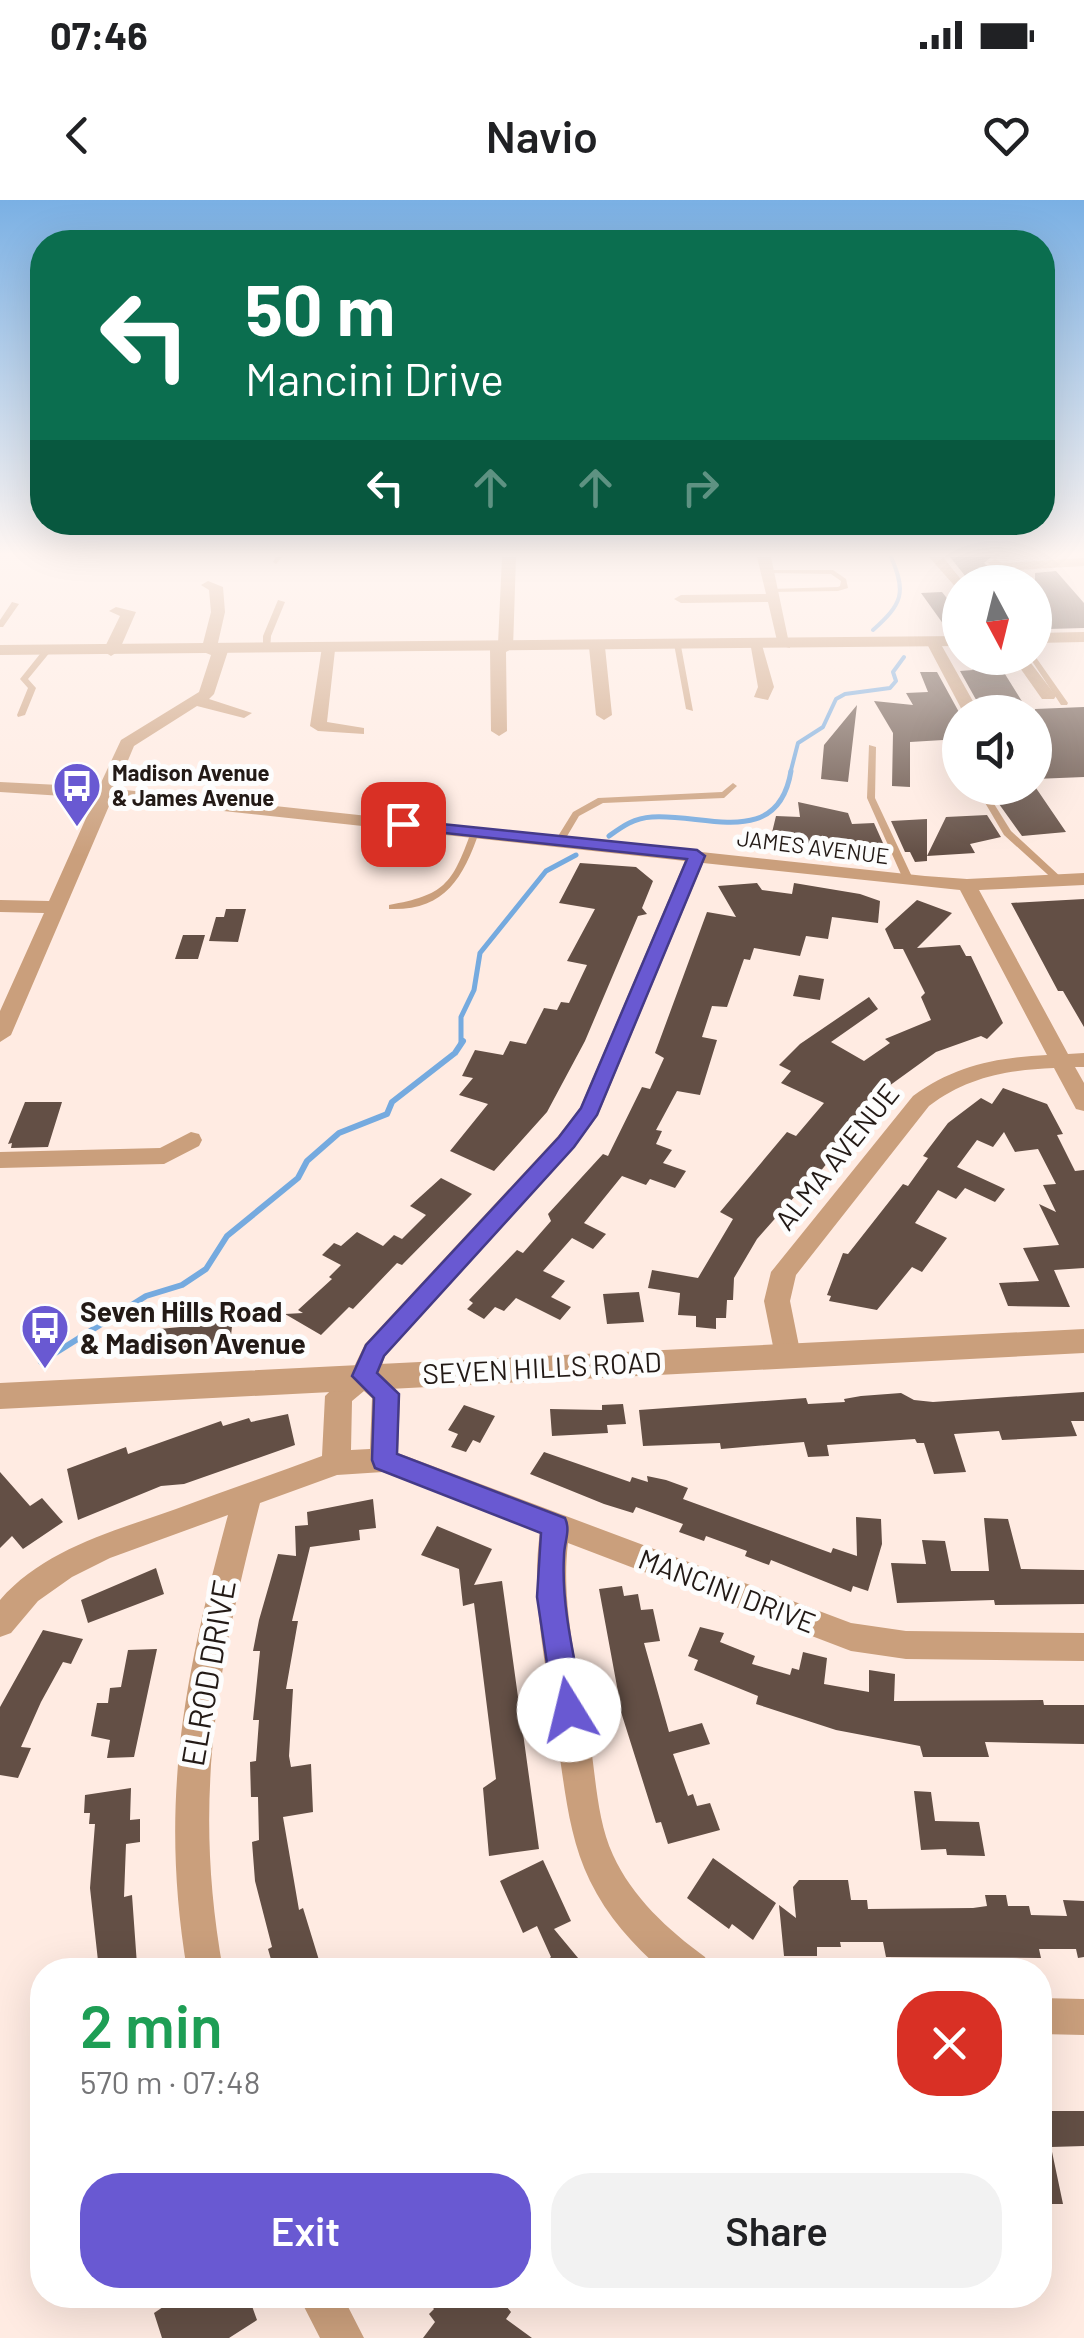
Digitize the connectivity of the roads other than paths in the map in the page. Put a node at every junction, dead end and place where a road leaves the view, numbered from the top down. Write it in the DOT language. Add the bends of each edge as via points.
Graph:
graph roads {
  1 [pos="42,657"];
  2 [pos="213,657"];
  3 [pos="326,657"];
  4 [pos="501,657"];
  5 [pos="598,657"];
  6 [pos="679,657"];
  7 [pos="758,657"];
  8 [pos="941,657"];
  9 [pos="1045,675"];
  10 [pos="963,695"];
  11 [pos="762,697"];
  12 [pos="197,702"];
  13 [pos="1064,703"];
  14 [pos="690,709"];
  15 [pos="244,713"];
  16 [pos="604,715"];
  17 [pos="21,716"];
  18 [pos="498,730"];
  19 [pos="358,731"];
  20 [pos="872,747"];
  21 [pos="733,786"];
  22 [pos="0,787"];
  23 [pos="107,793"];
  24 [pos="990,805"];
  25 [pos="475,832"];
  26 [pos="560,841"];
  27 [pos="697,856"];
  28 [pos="1084,879"];
  29 [pos="1060,880"];
  30 [pos="910,881"];
  31 [pos="968,885"];
  32 [pos="0,906"];
  33 [pos="54,907"];
  34 [pos="392,907"];
  35 [pos="0,1035"];
  36 [pos="1072,1061"];
  37 [pos="1084,1104"];
  38 [pos="192,1140"];
  39 [pos="0,1160"];
  40 [pos="1084,1340"];
  41 [pos="788,1356"];
  42 [pos="364,1376"];
  43 [pos="0,1396"];
  44 [pos="384,1460"];
  45 [pos="336,1463"];
  46 [pos="247,1496"];
  47 [pos="556,1526"];
  48 [pos="0,1622"];
  49 [pos="1084,1646"];
  50 [pos="203,1958"];
  51 [pos="675,1958"];
  52 [pos="1052,2016"];
  53 [pos="1084,2016"];
  54 [pos="327,2308"];
  55 [pos="343,2338"];
  1 -- 17 [label="lane" via="24,679 32,688"];
  2 -- 12 [label="street" via="209,689"];
  3 -- 19 [label="street" via="318,726"];
  4 -- 18 [label="street"];
  5 -- 16 [label="street"];
  6 -- 14 [label="lane"];
  7 -- 11 [label="street"];
  8 -- 10 [label="street"];
  9 -- 13 [label="lane"];
  12 -- 15 [label="street"];
  12 -- 23 [label="street" via="130,740"];
  20 -- 30 [label="lane" via="871,798"];
  21 -- 26 [label="lane" via="724,794 602,800 576,814"];
  22 -- 23 [label="street, JAMES AVENUE"];
  23 -- 25 [label="street, JAMES AVENUE"];
  23 -- 33 [label="street"];
  24 -- 29 [label="lane" via="1007,833"];
  25 -- 26 [label="street, JAMES AVENUE"];
  25 -- 34 [label="lane" via="452,883 418,905"];
  26 -- 27 [label="street, JAMES AVENUE"];
  27 -- 30 [label="street, JAMES AVENUE"];
  27 -- 42 [label="street" via="590,1110 374,1351"];
  28 -- 29 [label="street, JAMES AVENUE"];
  29 -- 31 [label="street, JAMES AVENUE"];
  30 -- 31 [label="street, JAMES AVENUE"];
  31 -- 36 [label="street"];
  32 -- 33 [label="street"];
  33 -- 35 [label="street"];
  36 -- 37 [label="street"];
  36 -- 41 [label="street, ALMA AVENUE" via="965,1073 921,1101 784,1272 777,1301"];
  38 -- 39 [label="street" via="164,1156"];
  40 -- 41 [label="street, SEVEN HILLS ROAD"];
  41 -- 42 [label="street, SEVEN HILLS ROAD"];
  42 -- 43 [label="street, SEVEN HILLS ROAD"];
  42 -- 44 [label="street" via="386,1394"];
  42 -- 45 [label="street" via="340,1396"];
  44 -- 45 [label="street"];
  44 -- 47 [label="street, MANCINI DRIVE"];
  45 -- 46 [label="street"];
  46 -- 48 [label="street" via="61,1568"];
  46 -- 50 [label="street, ELROD DRIVE" via="205,1654 189,1775"];
  47 -- 49 [label="street, MANCINI DRIVE" via="850,1637 906,1646"];
  47 -- 51 [label="street" via="551,1597 587,1824 601,1868 632,1914"];
  52 -- 53 [label="street"];
  54 -- 55 [label="street"];
}
